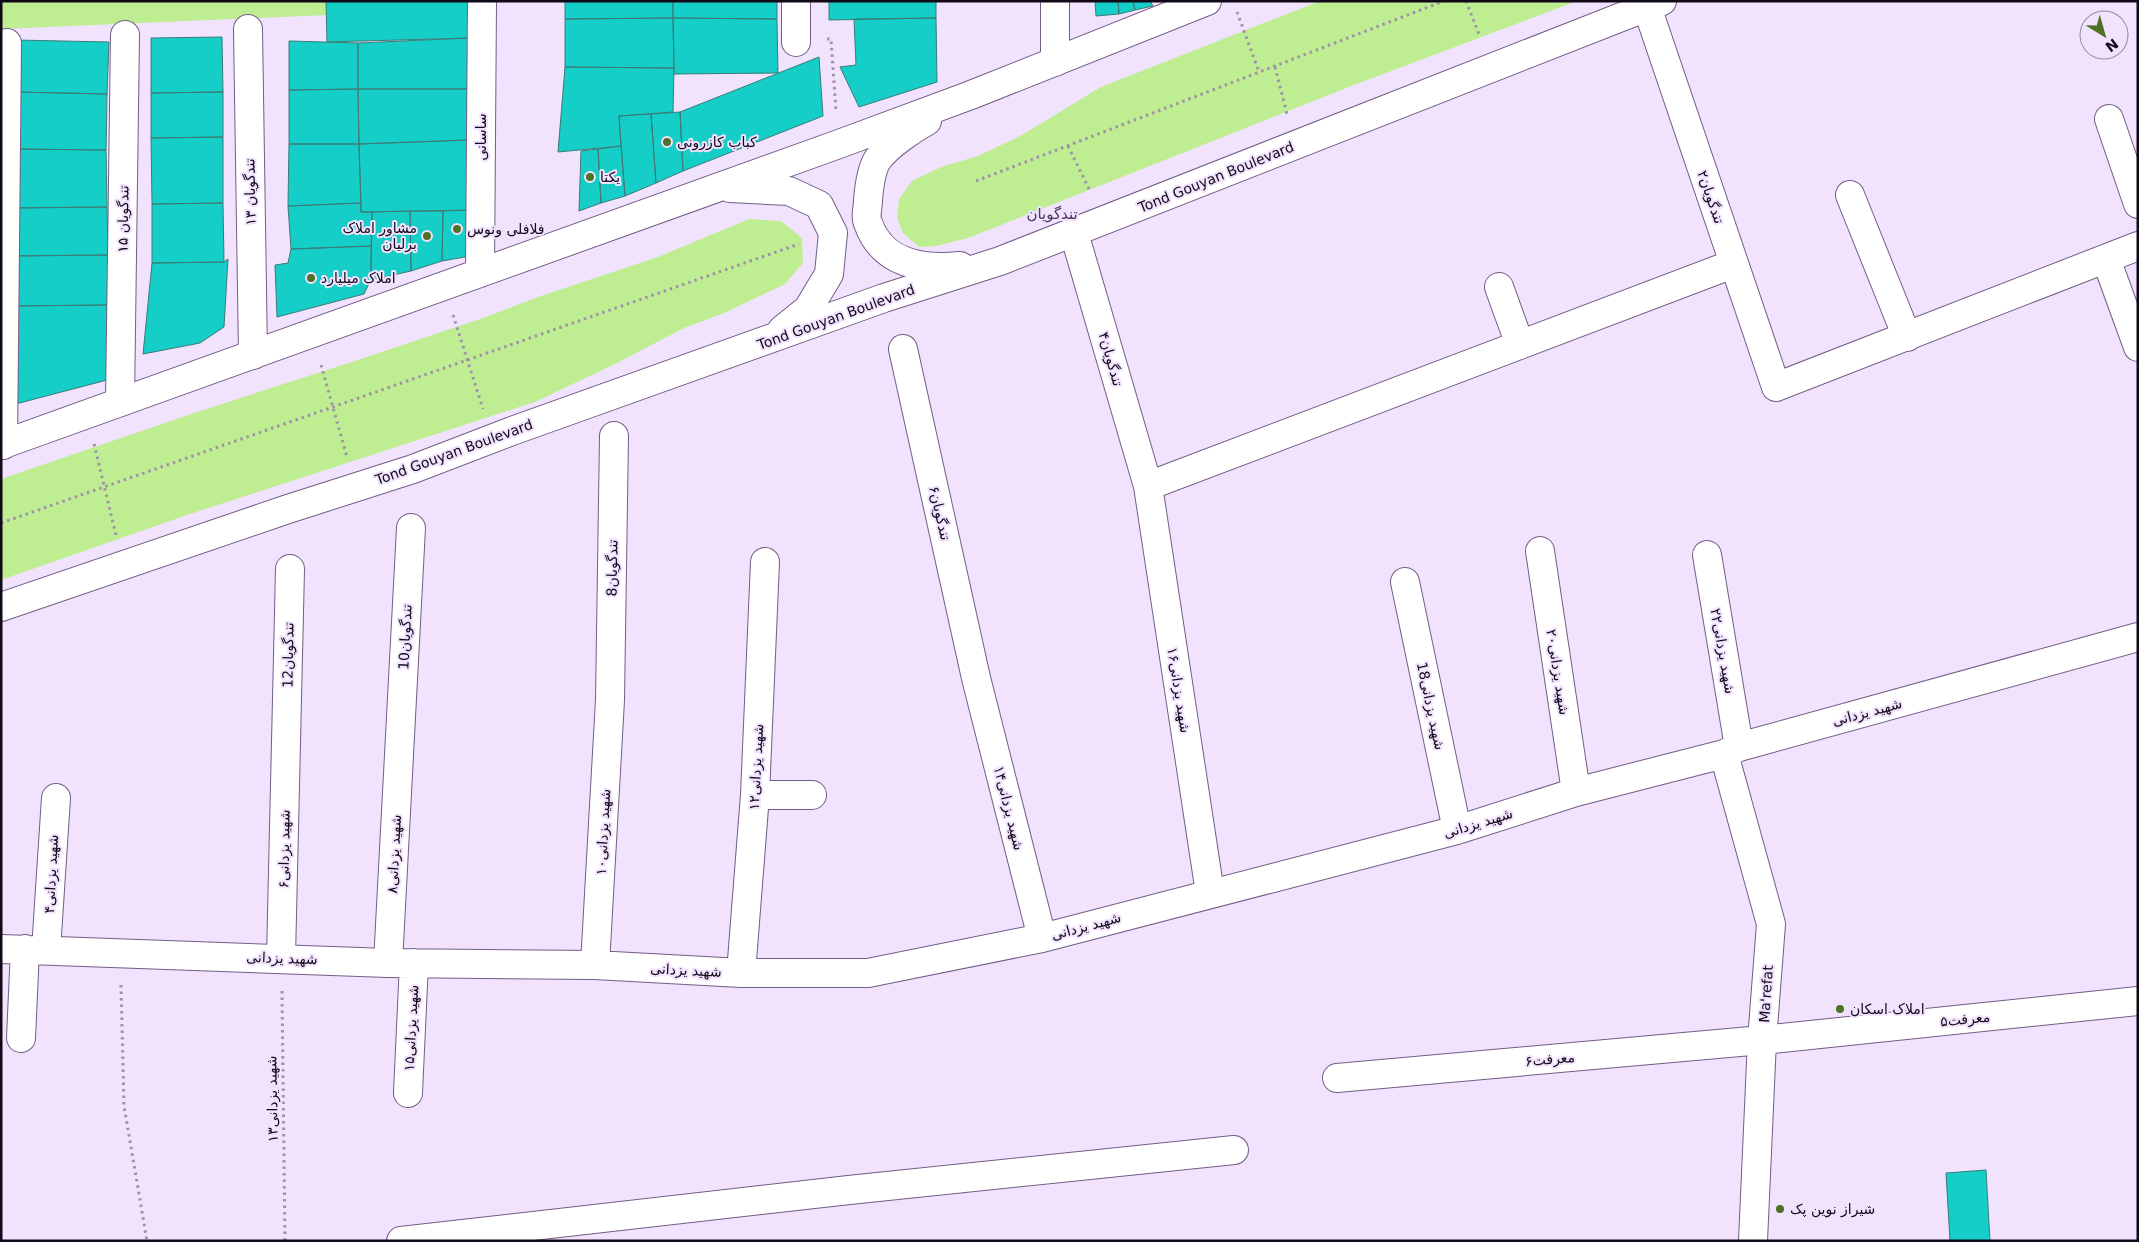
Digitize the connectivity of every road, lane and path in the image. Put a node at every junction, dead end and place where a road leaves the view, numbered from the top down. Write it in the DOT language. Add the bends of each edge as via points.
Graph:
graph roads {
  1 [pos="482,1"];
  2 [pos="796,1"];
  3 [pos="1056,1"];
  4 [pos="1207,1"];
  5 [pos="1444,1"];
  6 [pos="1466,1"];
  7 [pos="1654,4"];
  8 [pos="1236,10"];
  9 [pos="248,29"];
  10 [pos="125,35"];
  11 [pos="796,42"];
  12 [pos="7,43"];
  13 [pos="1055,62"];
  14 [pos="1275,66"];
  15 [pos="1492,68"];
  16 [pos="1260,72"];
  17 [pos="971,95"];
  18 [pos="2109,119"];
  19 [pos="839,144"];
  20 [pos="1068,146"];
  21 [pos="1296,146"];
  22 [pos="976,181"];
  23 [pos="718,187"];
  24 [pos="1850,195"];
  25 [pos="2138,204"];
  26 [pos="1105,221"];
  27 [pos="3,224"];
  28 [pos="833,233"];
  29 [pos="1074,233"];
  30 [pos="2138,246"];
  31 [pos="2106,259"];
  32 [pos="1000,261"];
  33 [pos="1734,264"];
  34 [pos="480,273"];
  35 [pos="444,286"];
  36 [pos="1499,287"];
  37 [pos="312,334"];
  38 [pos="1907,337"];
  39 [pos="769,340"];
  40 [pos="1520,346"];
  41 [pos="2138,348"];
  42 [pos="903,349"];
  43 [pos="253,354"];
  44 [pos="467,360"];
  45 [pos="120,402"];
  46 [pos="332,407"];
  47 [pos="87,414"];
  48 [pos="614,436"];
  49 [pos="492,438"];
  50 [pos="2,445"];
  51 [pos="1148,486"];
  52 [pos="103,487"];
  53 [pos="356,487"];
  54 [pos="1,523"];
  55 [pos="411,528"];
  56 [pos="1540,551"];
  57 [pos="1707,555"];
  58 [pos="765,562"];
  59 [pos="124,565"];
  60 [pos="290,569"];
  61 [pos="1405,582"];
  62 [pos="1,607"];
  63 [pos="2138,637"];
  64 [pos="976,678"];
  65 [pos="610,700"];
  66 [pos="286,741"];
  67 [pos="400,746"];
  68 [pos="1732,750"];
  69 [pos="1576,792"];
  70 [pos="756,795"];
  71 [pos="812,795"];
  72 [pos="56,798"];
  73 [pos="1457,830"];
  74 [pos="1210,894"];
  75 [pos="1042,938"];
  76 [pos="24,949"];
  77 [pos="120,954"];
  78 [pos="281,958"];
  79 [pos="401,963"];
  80 [pos="595,965"];
  81 [pos="741,973"];
  82 [pos="2138,1001"];
  83 [pos="21,1038"];
  84 [pos="1762,1040"];
  85 [pos="1337,1078"];
  86 [pos="408,1093"];
  87 [pos="1234,1150"];
  88 [pos="148,1241"];
  89 [pos="285,1241"];
  90 [pos="401,1241"];
  91 [pos="1753,1241"];
  1 -- 34 [label="street, ساسانی"];
  2 -- 11 [label="street"];
  3 -- 13 [label="street"];
  4 -- 13 [label="street"];
  5 -- 14 [label="path"];
  6 -- 15 [label="path"];
  7 -- 15 [label="street, Tond Gouyan Boulevard"];
  7 -- 33 [label="street, تندگویان۲"];
  8 -- 16 [label="path"];
  9 -- 43 [label="street, ۱۳ تندگویان"];
  10 -- 45 [label="street, ۱۵ تندگویان"];
  11 -- 19 [label="path" via="831,39"];
  12 -- 27 [label="street"];
  13 -- 17 [label="street"];
  14 -- 16 [label="path"];
  14 -- 21 [label="path"];
  15 -- 21 [label="street, Tond Gouyan Boulevard"];
  16 -- 20 [label="path"];
  17 -- 19 [label="street"];
  17 -- 32 [label="street" via="910,131 878,160 869,188 867,222 884,251 906,262 935,269"];
  18 -- 25 [label="street"];
  19 -- 23 [label="street"];
  20 -- 22 [label="path"];
  20 -- 26 [label="path"];
  21 -- 26 [label="street, Tond Gouyan Boulevard"];
  23 -- 28 [label="street" via="789,191 819,205"];
  23 -- 34 [label="street"];
  24 -- 38 [label="street"];
  26 -- 29 [label="street, Tond Gouyan Boulevard"];
  27 -- 50 [label="street"];
  28 -- 39 [label="street" via="829,274 821,288 808,309"];
  28 -- 44 [label="path"];
  29 -- 32 [label="street, Tond Gouyan Boulevard"];
  29 -- 51 [label="street, تندگویان۴"];
  30 -- 31 [label="street"];
  31 -- 38 [label="street"];
  31 -- 41 [label="street"];
  32 -- 39 [label="street, Tond Gouyan Boulevard" via="884,298"];
  33 -- 38 [label="street, تندگویان۲" via="1776,387"];
  33 -- 40 [label="street"];
  34 -- 35 [label="street"];
  35 -- 37 [label="street"];
  35 -- 44 [label="path"];
  36 -- 40 [label="street"];
  37 -- 43 [label="street"];
  37 -- 46 [label="path"];
  39 -- 49 [label="street, Tond Gouyan Boulevard"];
  40 -- 51 [label="street"];
  42 -- 64 [label="street, ۶تندگویان"];
  43 -- 45 [label="street"];
  44 -- 46 [label="path"];
  44 -- 49 [label="path"];
  45 -- 47 [label="street"];
  46 -- 52 [label="path"];
  46 -- 53 [label="path"];
  47 -- 50 [label="street"];
  47 -- 52 [label="path"];
  48 -- 65 [label="street, 8تندگویان"];
  49 -- 53 [label="street, Tond Gouyan Boulevard"];
  51 -- 74 [label="street, شهید یزدانی۱۶"];
  52 -- 54 [label="path"];
  52 -- 59 [label="path"];
  53 -- 59 [label="street, Tond Gouyan Boulevard"];
  55 -- 67 [label="street, 10تندگویان"];
  56 -- 69 [label="street, شهید یزدانی۲۰"];
  57 -- 68 [label="street, شهید یزدانی۲۲"];
  58 -- 70 [label="street, شهید یزدانی۱۲"];
  59 -- 62 [label="street, Tond Gouyan Boulevard"];
  60 -- 66 [label="street, 12تندگویان"];
  61 -- 73 [label="street, شهید یزدانی18"];
  63 -- 68 [label="street, شهید یزدانی"];
  64 -- 75 [label="street, شهید یزدانی۱۴"];
  65 -- 80 [label="street, شهید یزدانی۱۰"];
  66 -- 78 [label="street, شهید یزدانی۶"];
  67 -- 79 [label="street, شهید یزدانی۸"];
  68 -- 69 [label="street, شهید یزدانی"];
  68 -- 84 [label="street, Ma'refat" via="1771,924"];
  69 -- 73 [label="street, شهید یزدانی"];
  70 -- 71 [label="street"];
  70 -- 81 [label="street, شهید یزدانی۱۲"];
  72 -- 76 [label="street, شهید یزدانی۴"];
  73 -- 74 [label="street, شهید یزدانی"];
  74 -- 75 [label="street, شهید یزدانی"];
  75 -- 81 [label="street, شهید یزدانی" via="868,972"];
  76 -- 77 [label="street, شهید یزدانی"];
  76 -- 83 [label="street, شهید یزدانی۴"];
  77 -- 78 [label="street, شهید یزدانی"];
  77 -- 88 [label="path" via="124,1106"];
  78 -- 79 [label="street, شهید یزدانی"];
  78 -- 89 [label="path, شهید یزدانی۱۳"];
  79 -- 80 [label="street, شهید یزدانی"];
  79 -- 86 [label="street, شهید یزدانی۱۵"];
  80 -- 81 [label="street, شهید یزدانی"];
  82 -- 84 [label="street, معرفت۵"];
  84 -- 85 [label="street, معرفت۶"];
  84 -- 91 [label="street, Ma'refat"];
  87 -- 90 [label="street"];
}
